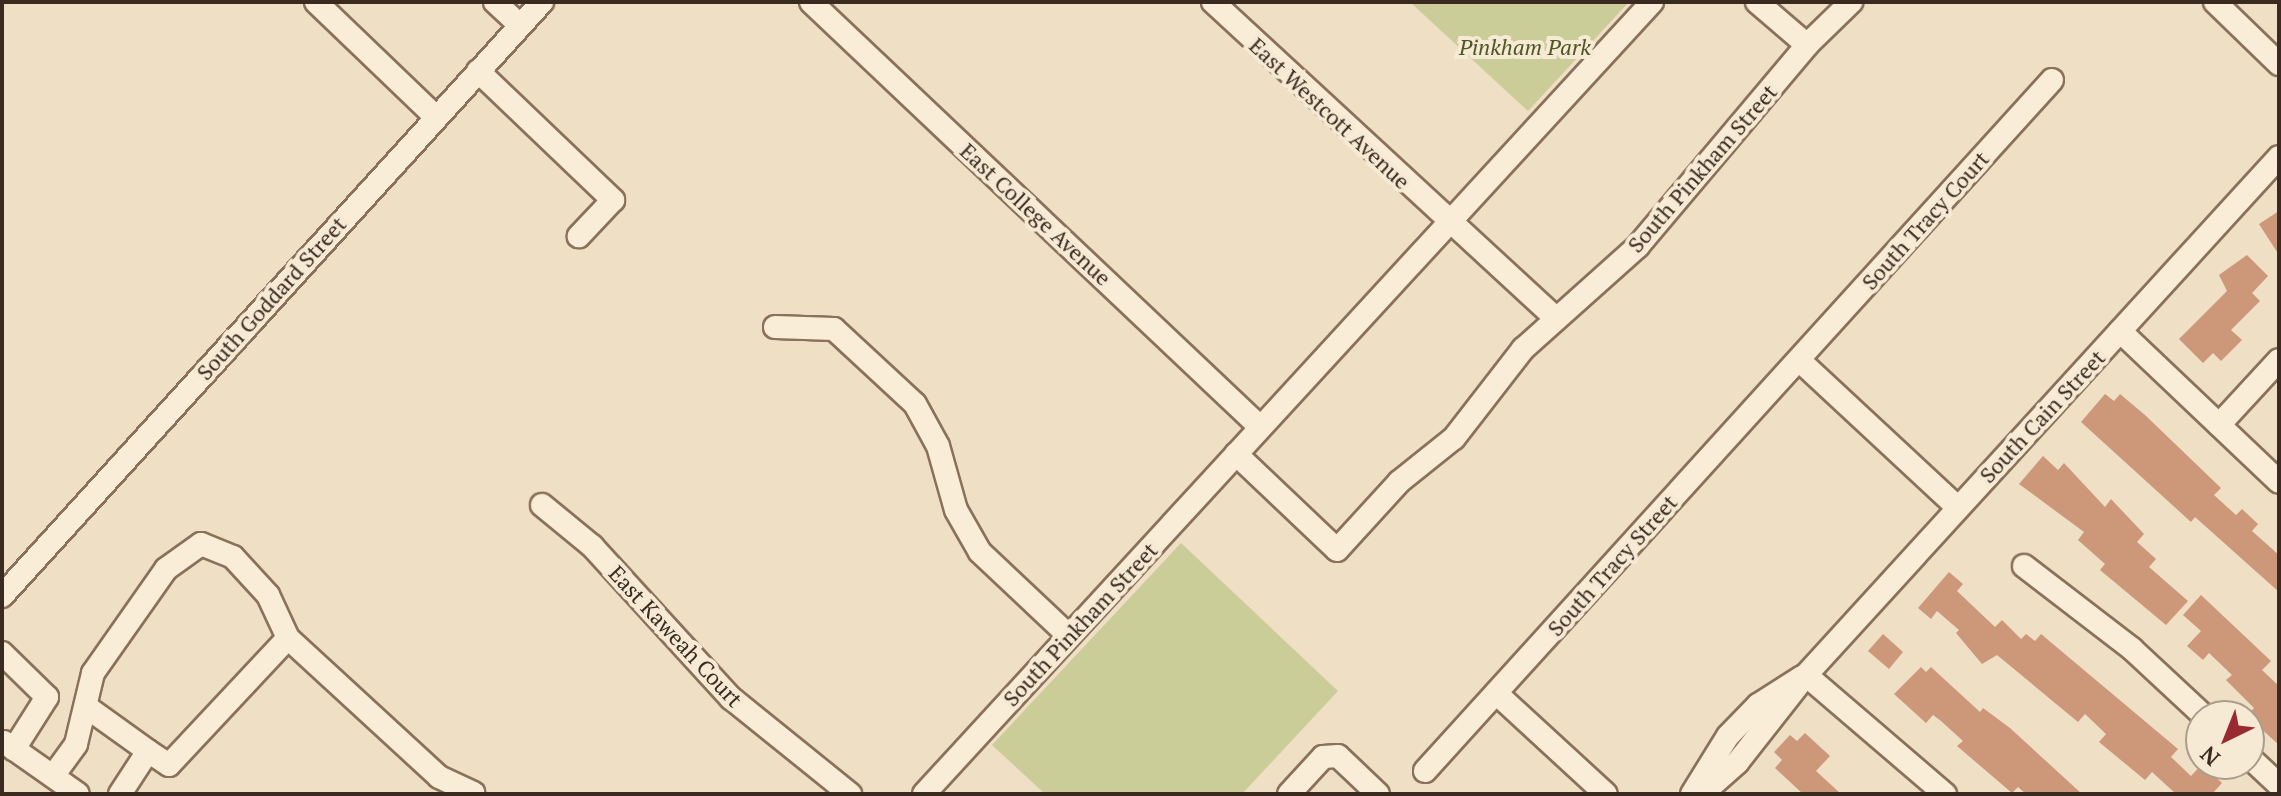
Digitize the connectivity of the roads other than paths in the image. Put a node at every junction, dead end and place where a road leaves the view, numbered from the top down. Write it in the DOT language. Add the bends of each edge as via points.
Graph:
graph roads {
  1 [pos="316,2"];
  2 [pos="495,2"];
  3 [pos="542,2"];
  4 [pos="811,2"];
  5 [pos="1213,2"];
  6 [pos="1652,2"];
  7 [pos="1757,2"];
  8 [pos="1851,2"];
  9 [pos="2215,2"];
  10 [pos="519,24"];
  11 [pos="1807,45"];
  12 [pos="2279,64"];
  13 [pos="478,71"];
  14 [pos="2052,80"];
  15 [pos="435,116"];
  16 [pos="2279,157"];
  17 [pos="1448,222"];
  18 [pos="579,236"];
  19 [pos="1556,319"];
  20 [pos="775,327"];
  21 [pos="2120,331"];
  22 [pos="1799,360"];
  23 [pos="2279,360"];
  24 [pos="2219,425"];
  25 [pos="1260,427"];
  26 [pos="1236,454"];
  27 [pos="2279,482"];
  28 [pos="542,505"];
  29 [pos="1958,508"];
  30 [pos="2024,566"];
  31 [pos="2,596"];
  32 [pos="1069,636"];
  33 [pos="288,638"];
  34 [pos="2,653"];
  35 [pos="1806,675"];
  36 [pos="1496,693"];
  37 [pos="2187,700"];
  38 [pos="88,708"];
  39 [pos="8,745"];
  40 [pos="148,751"];
  41 [pos="1425,771"];
  42 [pos="53,776"];
  43 [pos="929,792"];
  44 [pos="473,793"];
  45 [pos="78,794"];
  46 [pos="120,794"];
  47 [pos="850,794"];
  48 [pos="1289,794"];
  49 [pos="1378,794"];
  50 [pos="1606,794"];
  51 [pos="1692,794"];
  52 [pos="1702,794"];
  53 [pos="1945,794"];
  1 -- 15 [label="street"];
  2 -- 10 [label="street"];
  3 -- 10 [label="street, South Goddard Street"];
  4 -- 25 [label="street, East College Avenue"];
  5 -- 17 [label="street, East Westcott Avenue"];
  6 -- 17 [label="street, South Pinkham Street"];
  7 -- 11 [label="street"];
  8 -- 11 [label="street, South Pinkham Street"];
  9 -- 12 [label="street"];
  10 -- 13 [label="street, South Goddard Street"];
  11 -- 19 [label="street, South Pinkham Street" via="1638,246"];
  13 -- 15 [label="street, South Goddard Street"];
  13 -- 18 [label="street" via="613,200"];
  14 -- 22 [label="street, South Tracy Court"];
  15 -- 31 [label="street, South Goddard Street"];
  16 -- 21 [label="street, South Cain Street"];
  17 -- 19 [label="street"];
  17 -- 25 [label="street, South Pinkham Street"];
  19 -- 26 [label="street, South Pinkham Street" via="1500,372 1454,438 1399,482 1337,550"];
  20 -- 32 [label="street" via="834,329 915,404 938,446 956,510 973,542"];
  21 -- 24 [label="street"];
  21 -- 29 [label="street, South Cain Street"];
  22 -- 29 [label="street"];
  22 -- 36 [label="street, South Tracy Street"];
  23 -- 24 [label="street"];
  24 -- 27 [label="street"];
  25 -- 26 [label="street, South Pinkham Street"];
  26 -- 32 [label="street, South Pinkham Street"];
  28 -- 47 [label="street, East Kaweah Court" via="592,546 731,698"];
  29 -- 35 [label="street, South Cain Street"];
  30 -- 37 [label="street" via="2132,649"];
  32 -- 43 [label="street, South Pinkham Street"];
  33 -- 38 [label="street" via="268,595 233,557 201,544 166,569 93,673"];
  33 -- 40 [label="street" via="169,765"];
  33 -- 44 [label="street" via="439,777"];
  34 -- 39 [label="street" via="47,697"];
  35 -- 51 [label="street, South Cain Street" via="1758,705 1728,736"];
  35 -- 52 [label="street, South Cain Street" via="1737,763"];
  35 -- 53 [label="street"];
  36 -- 41 [label="street, South Tracy Street"];
  36 -- 50 [label="street"];
  38 -- 40 [label="street"];
  38 -- 42 [label="street" via="76,744"];
  39 -- 42 [label="street"];
  40 -- 46 [label="street"];
  42 -- 45 [label="street"];
  48 -- 49 [label="street" via="1323,757 1338,756"];
}
